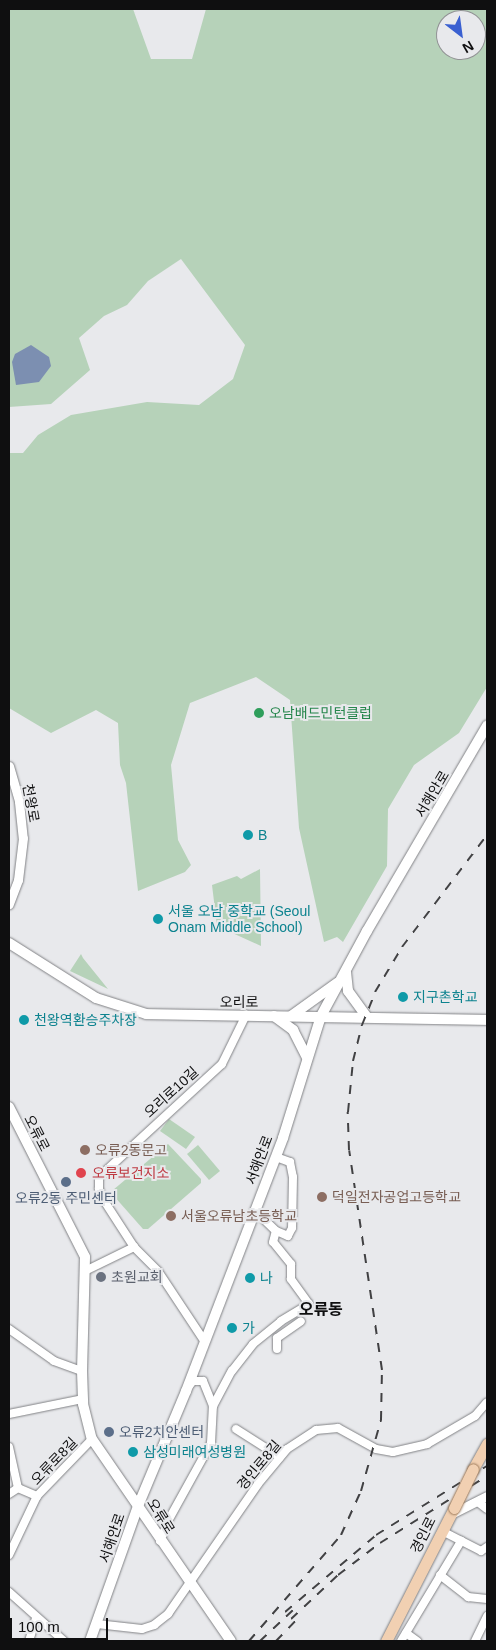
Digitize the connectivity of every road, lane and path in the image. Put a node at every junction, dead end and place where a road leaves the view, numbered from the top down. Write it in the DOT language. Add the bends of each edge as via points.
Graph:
graph roads {
  1 [pos="487,726"];
  2 [pos="9,766"];
  3 [pos="9,904"];
  4 [pos="9,943"];
  5 [pos="346,970"];
  6 [pos="340,980"];
  7 [pos="246,1016"];
  8 [pos="273,1016"];
  9 [pos="291,1016"];
  10 [pos="321,1016"];
  11 [pos="367,1017"];
  12 [pos="487,1020"];
  13 [pos="307,1059"];
  14 [pos="9,1107"];
  15 [pos="276,1157"];
  16 [pos="255,1211"];
  17 [pos="276,1231"];
  18 [pos="134,1247"];
  19 [pos="85,1271"];
  20 [pos="301,1321"];
  21 [pos="9,1329"];
  22 [pos="205,1342"];
  23 [pos="277,1349"];
  24 [pos="82,1371"];
  25 [pos="186,1391"];
  26 [pos="83,1399"];
  27 [pos="487,1402"];
  28 [pos="212,1406"];
  29 [pos="9,1414"];
  30 [pos="236,1428"];
  31 [pos="92,1439"];
  32 [pos="487,1444"];
  33 [pos="9,1446"];
  34 [pos="280,1457"];
  35 [pos="18,1488"];
  36 [pos="9,1494"];
  37 [pos="37,1496"];
  38 [pos="487,1496"];
  39 [pos="478,1502"];
  40 [pos="138,1506"];
  41 [pos="487,1509"];
  42 [pos="452,1511"];
  43 [pos="442,1531"];
  44 [pos="461,1540"];
  45 [pos="160,1541"];
  46 [pos="487,1546"];
  47 [pos="9,1555"];
  48 [pos="440,1576"];
  49 [pos="191,1585"];
  50 [pos="9,1592"];
  51 [pos="487,1599"];
  52 [pos="487,1616"];
  53 [pos="36,1618"];
  54 [pos="97,1624"];
  55 [pos="406,1633"];
  56 [pos="29,1641"];
  57 [pos="64,1641"];
  58 [pos="90,1641"];
  59 [pos="231,1641"];
  60 [pos="386,1641"];
  61 [pos="401,1641"];
  62 [pos="417,1641"];
  63 [pos="475,1641"];
  1 -- 5 [label="main road, 서해안로"];
  2 -- 3 [label="street, 천왕로" via="19,802 23,838 20,873"];
  4 -- 7 [label="main road, 오리로" via="76,987 119,1007 146,1014"];
  5 -- 6 [label="main road, 서해안로"];
  5 -- 11 [label="main road" via="348,991"];
  6 -- 9 [label="main road"];
  6 -- 10 [label="main road, 서해안로"];
  7 -- 8 [label="main road, 오리로"];
  7 -- 18 [label="street, 오리로10길" via="222,1064 99,1177 98,1189"];
  8 -- 9 [label="main road, 오리로"];
  8 -- 13 [label="main road" via="293,1030"];
  9 -- 10 [label="main road, 오리로"];
  10 -- 11 [label="main road, 오리로"];
  10 -- 13 [label="main road, 서해안로"];
  11 -- 12 [label="main road, 오리로"];
  13 -- 15 [label="main road, 서해안로"];
  14 -- 19 [label="main road, 오류로" via="75,1234 85,1256"];
  15 -- 16 [label="main road, 서해안로"];
  15 -- 17 [label="street" via="290,1162 293,1177 292,1228 288,1236"];
  16 -- 17 [label="street"];
  16 -- 22 [label="main road, 서해안로"];
  17 -- 28 [label="street" via="273,1242 291,1264 291,1279 309,1304 253,1344 232,1371"];
  18 -- 19 [label="street"];
  18 -- 22 [label="street" via="158,1271"];
  19 -- 24 [label="main road, 오류로"];
  20 -- 23 [label="street" via="277,1338"];
  21 -- 24 [label="street" via="54,1361"];
  22 -- 25 [label="main road, 서해안로"];
  24 -- 26 [label="main road, 오류로"];
  25 -- 28 [label="street" via="193,1381 203,1381"];
  25 -- 40 [label="main road, 서해안로"];
  26 -- 29 [label="street"];
  26 -- 31 [label="main road, 오류로"];
  27 -- 34 [label="street, 경인로8길" via="475,1416 427,1444 393,1452 376,1449 338,1428 316,1430"];
  28 -- 45 [label="street" via="211,1443"];
  30 -- 34 [label="street"];
  31 -- 37 [label="street, 오류로8길"];
  31 -- 40 [label="main road, 오류로"];
  32 -- 42 [label="main road, 경인로, bridge"];
  33 -- 35 [label="street"];
  34 -- 49 [label="street, 경인로8길" via="258,1484"];
  35 -- 36 [label="street"];
  35 -- 37 [label="street"];
  37 -- 47 [label="street, 오류로8길"];
  38 -- 39 [label="street"];
  39 -- 41 [label="street"];
  39 -- 42 [label="street"];
  40 -- 45 [label="main road, 오류로"];
  40 -- 54 [label="main road, 서해안로"];
  42 -- 43 [label="main road, 경인로"];
  43 -- 44 [label="street"];
  43 -- 60 [label="main road, 경인로"];
  44 -- 46 [label="street" via="481,1551"];
  44 -- 48 [label="street"];
  45 -- 49 [label="main road, 오류로"];
  48 -- 51 [label="street" via="468,1597"];
  48 -- 55 [label="street"];
  49 -- 54 [label="street" via="168,1614 154,1625 142,1628"];
  49 -- 59 [label="main road, 오류로"];
  50 -- 53 [label="street"];
  52 -- 63 [label="street"];
  53 -- 56 [label="street"];
  53 -- 57 [label="street"];
  54 -- 58 [label="main road, 서해안로"];
  55 -- 61 [label="street"];
  55 -- 62 [label="street"];
}
